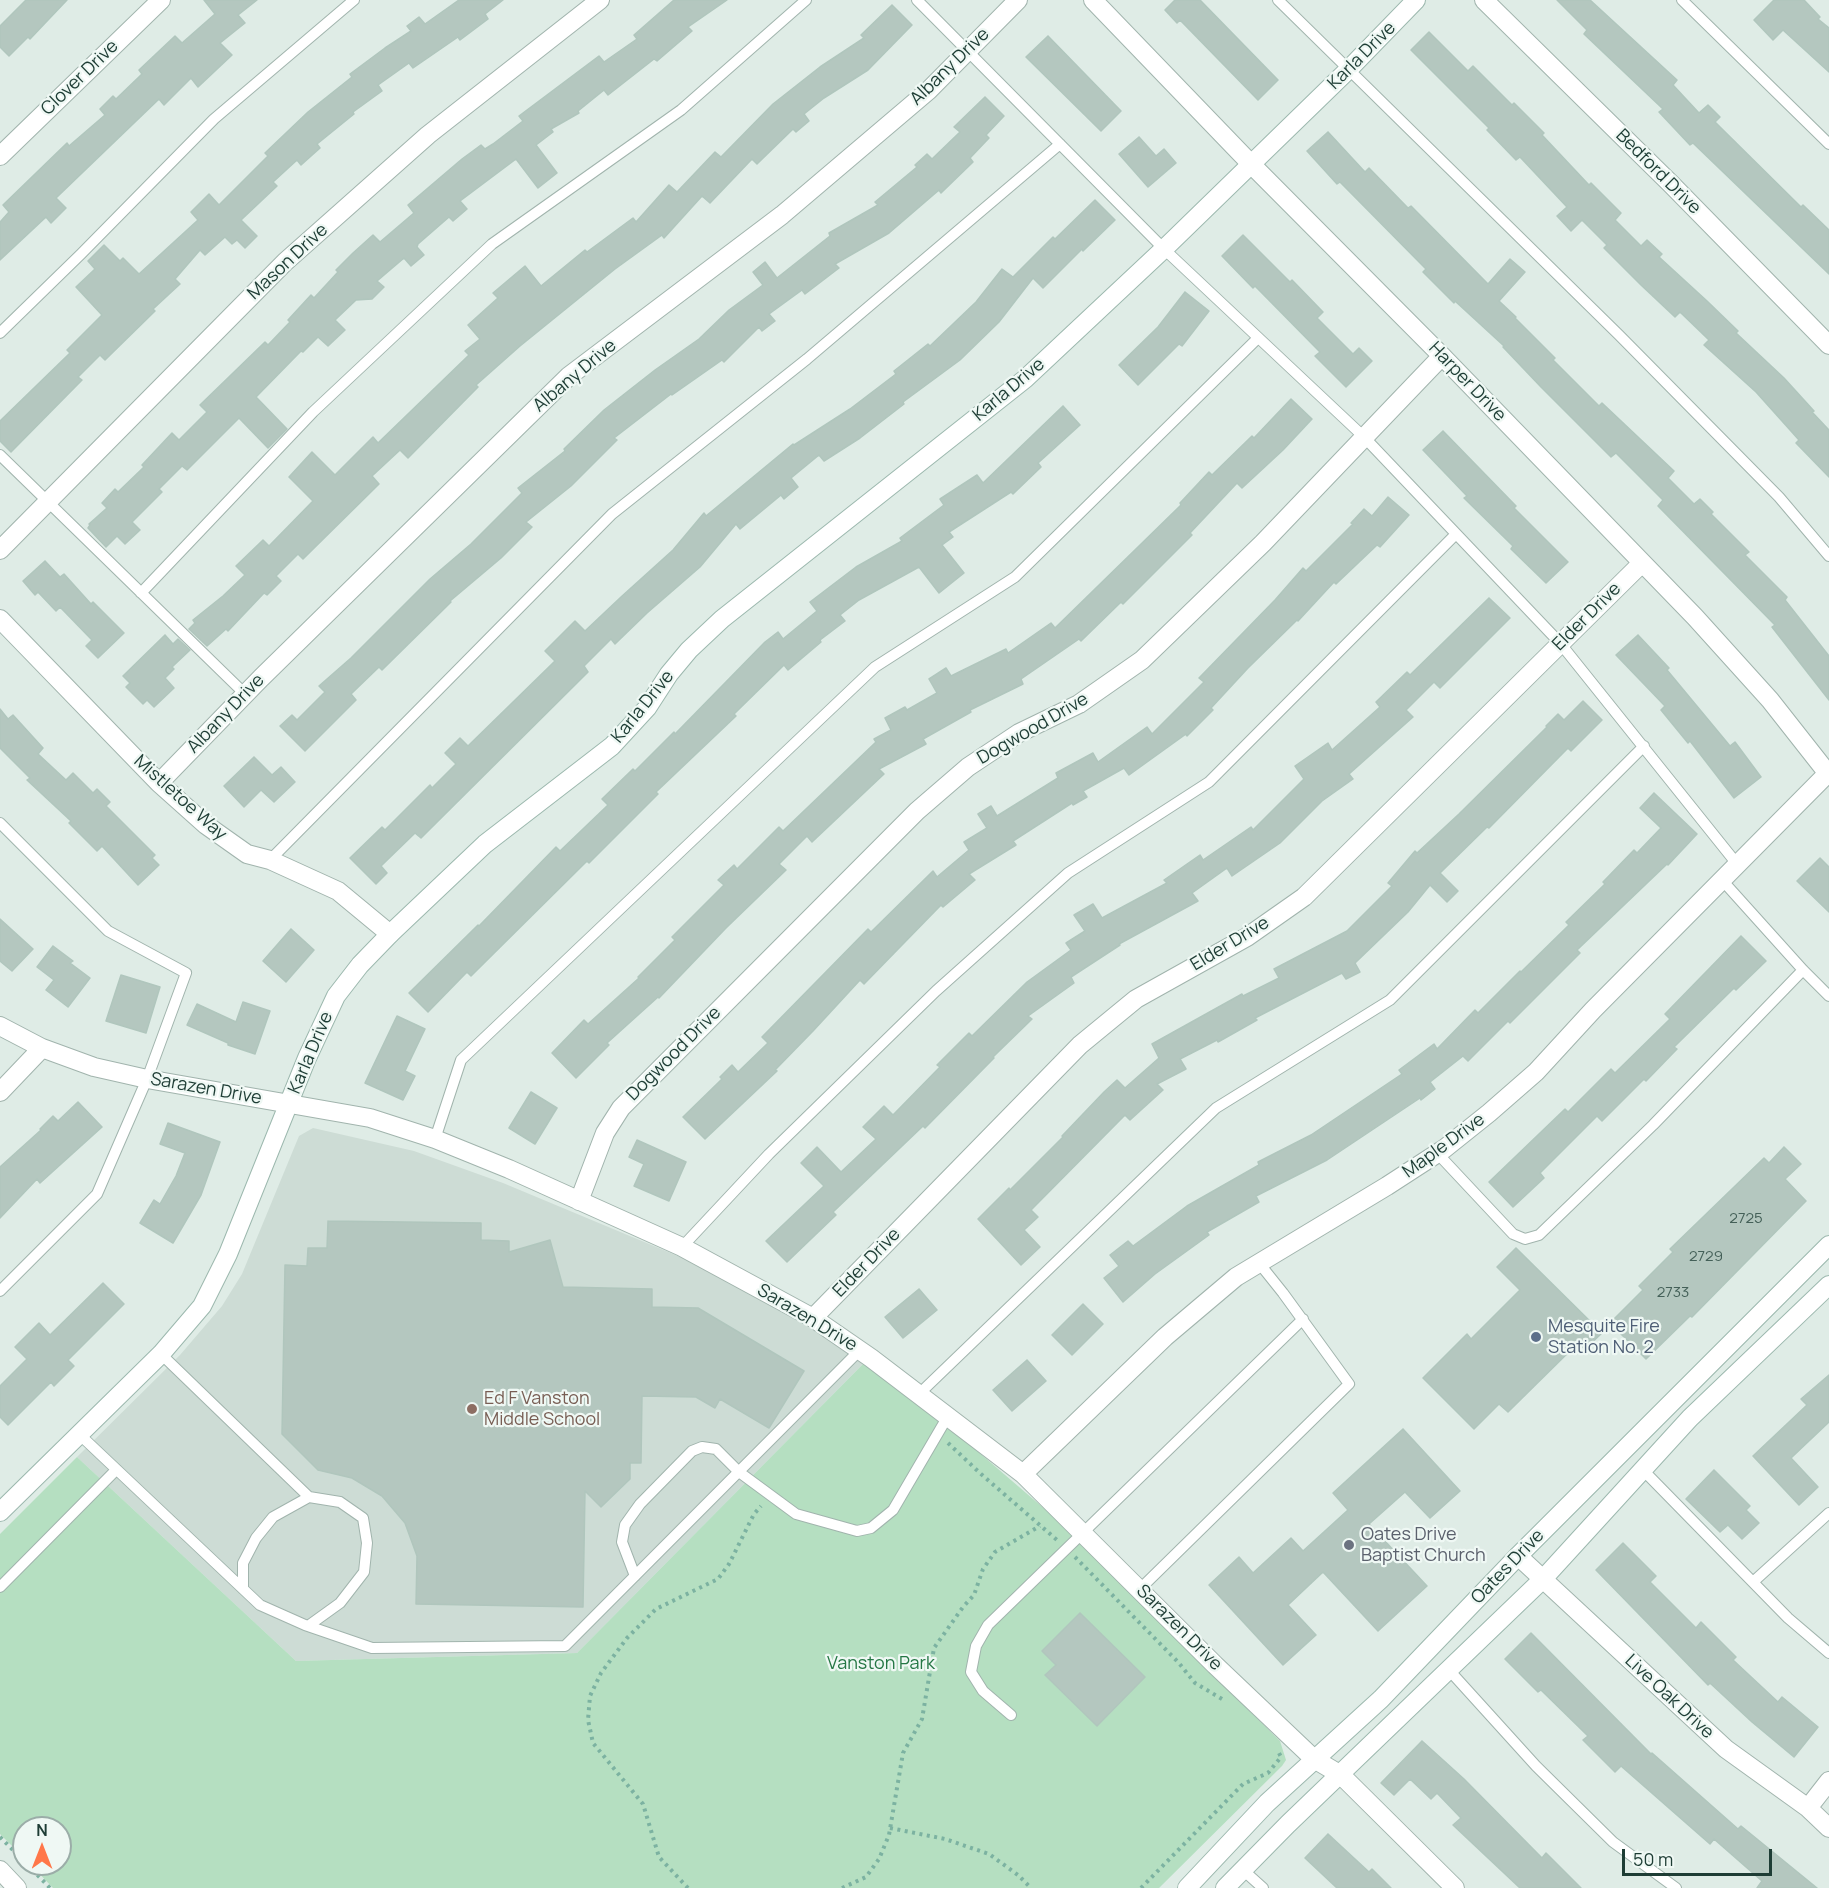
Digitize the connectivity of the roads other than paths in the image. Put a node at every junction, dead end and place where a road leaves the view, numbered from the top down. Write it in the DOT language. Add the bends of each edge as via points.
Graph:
graph roads {
  1 [pos="161,0"];
  2 [pos="354,0"];
  3 [pos="600,0"];
  4 [pos="806,0"];
  5 [pos="917,0"];
  6 [pos="1018,0"];
  7 [pos="1094,0"];
  8 [pos="1278,0"];
  9 [pos="1416,0"];
  10 [pos="1484,0"];
  11 [pos="1682,0"];
  12 [pos="967,51"];
  13 [pos="1348,70"];
  14 [pos="1060,144"];
  15 [pos="1829,144"];
  16 [pos="0,156"];
  17 [pos="1251,164"];
  18 [pos="1164,249"];
  19 [pos="0,333"];
  20 [pos="1258,338"];
  21 [pos="1829,345"];
  22 [pos="1442,356"];
  23 [pos="1364,437"];
  24 [pos="0,454"];
  25 [pos="48,502"];
  26 [pos="1456,534"];
  27 [pos="0,550"];
  28 [pos="1829,556"];
  29 [pos="1642,563"];
  30 [pos="141,593"];
  31 [pos="0,619"];
  32 [pos="1560,644"];
  33 [pos="245,694"];
  34 [pos="1644,746"];
  35 [pos="1828,774"];
  36 [pos="159,783"];
  37 [pos="0,823"];
  38 [pos="270,860"];
  39 [pos="1737,864"];
  40 [pos="1722,880"];
  41 [pos="390,934"];
  42 [pos="1803,970"];
  43 [pos="1829,996"];
  44 [pos="0,1026"];
  45 [pos="42,1048"];
  46 [pos="147,1079"];
  47 [pos="0,1092"];
  48 [pos="289,1105"];
  49 [pos="435,1139"];
  50 [pos="1438,1154"];
  51 [pos="579,1201"];
  52 [pos="1829,1245"];
  53 [pos="682,1247"];
  54 [pos="1259,1263"];
  55 [pos="1827,1290"];
  56 [pos="0,1291"];
  57 [pos="813,1318"];
  58 [pos="1303,1319"];
  59 [pos="860,1350"];
  60 [pos="161,1354"];
  61 [pos="919,1394"];
  62 [pos="943,1423"];
  63 [pos="79,1434"];
  64 [pos="116,1470"];
  65 [pos="1642,1470"];
  66 [pos="739,1472"];
  67 [pos="1023,1474"];
  68 [pos="309,1497"];
  69 [pos="0,1512"];
  70 [pos="1829,1513"];
  71 [pos="1082,1532"];
  72 [pos="1518,1556"];
  73 [pos="635,1576"];
  74 [pos="1543,1579"];
  75 [pos="1753,1582"];
  76 [pos="0,1587"];
  77 [pos="243,1589"];
  78 [pos="1140,1589"];
  79 [pos="308,1626"];
  80 [pos="1829,1653"];
  81 [pos="1449,1670"];
  82 [pos="1011,1715"];
  83 [pos="1314,1759"];
  84 [pos="1341,1775"];
  85 [pos="1829,1781"];
  86 [pos="1808,1808"];
  87 [pos="1829,1828"];
  88 [pos="0,1870"];
  89 [pos="1243,1870"];
  90 [pos="17,1888"];
  91 [pos="1187,1888"];
  92 [pos="1226,1888"];
  93 [pos="1263,1888"];
  94 [pos="1455,1888"];
  95 [pos="1676,1888"];
  1 -- 16 [label="street, Clover Drive"];
  2 -- 19 [label="lane" via="214,119"];
  3 -- 25 [label="street, Mason Drive" via="428,135 285,262"];
  4 -- 30 [label="lane" via="681,110 492,244 313,412"];
  5 -- 12 [label="lane"];
  6 -- 12 [label="street, Albany Drive"];
  7 -- 17 [label="street, Harper Drive"];
  8 -- 13 [label="lane"];
  9 -- 13 [label="street, Karla Drive"];
  10 -- 21 [label="street, Bedford Drive"];
  11 -- 15 [label="lane"];
  12 -- 14 [label="lane"];
  12 -- 33 [label="street, Albany Drive" via="928,91 782,215 569,376"];
  13 -- 17 [label="street, Karla Drive"];
  13 -- 28 [label="lane" via="1779,496"];
  14 -- 18 [label="lane"];
  14 -- 38 [label="lane" via="807,359 612,514"];
  17 -- 18 [label="street, Karla Drive"];
  17 -- 22 [label="street, Harper Drive"];
  18 -- 20 [label="lane"];
  18 -- 41 [label="street, Karla Drive" via="1025,379 722,619 689,650 647,708 612,746 485,844"];
  20 -- 23 [label="lane"];
  20 -- 49 [label="lane" via="1015,577 875,668 461,1060"];
  22 -- 23 [label="street, Dogwood Drive"];
  22 -- 29 [label="street, Harper Drive"];
  23 -- 26 [label="lane"];
  23 -- 51 [label="street, Dogwood Drive" via="1263,543 1142,660 1079,704 1019,733 968,767 917,811 621,1108 604,1133"];
  24 -- 25 [label="lane"];
  25 -- 27 [label="street, Mason Drive"];
  25 -- 30 [label="lane"];
  26 -- 32 [label="lane"];
  26 -- 53 [label="lane" via="1209,782 1068,873 936,991 769,1154"];
  29 -- 32 [label="street, Elder Drive"];
  29 -- 35 [label="street, Harper Drive" via="1770,700"];
  30 -- 33 [label="lane"];
  31 -- 36 [label="street, Mistletoe Way"];
  32 -- 34 [label="lane"];
  32 -- 57 [label="street, Elder Drive" via="1304,897 1247,937 1137,999 1080,1046"];
  33 -- 36 [label="street, Albany Drive"];
  34 -- 39 [label="lane"];
  34 -- 61 [label="lane" via="1390,1000 1216,1108"];
  35 -- 39 [label="street, Maple Drive"];
  36 -- 38 [label="street, Mistletoe Way" via="206,825 247,854"];
  37 -- 46 [label="lane" via="108,931 186,973"];
  38 -- 41 [label="street, Mistletoe Way" via="338,891"];
  39 -- 40 [label="street, Maple Drive"];
  40 -- 42 [label="lane"];
  40 -- 50 [label="street, Maple Drive" via="1536,1072"];
  41 -- 48 [label="street, Karla Drive" via="336,996"];
  42 -- 43 [label="lane"];
  42 -- 50 [label="lane" via="1653,1125 1539,1235 1525,1239 1513,1234"];
  44 -- 45 [label="street, Sarazen Drive"];
  45 -- 46 [label="street, Sarazen Drive" via="94,1068"];
  45 -- 47 [label="street"];
  46 -- 48 [label="street, Sarazen Drive"];
  46 -- 56 [label="lane" via="97,1194"];
  48 -- 49 [label="street, Sarazen Drive" via="370,1118"];
  48 -- 60 [label="street, Karla Drive" via="228,1254 202,1306"];
  49 -- 51 [label="street, Sarazen Drive"];
  50 -- 54 [label="street, Maple Drive"];
  51 -- 53 [label="street, Sarazen Drive"];
  52 -- 72 [label="street, Oates Drive"];
  53 -- 57 [label="street, Sarazen Drive"];
  54 -- 58 [label="lane"];
  54 -- 67 [label="street, Maple Drive" via="1236,1276 1165,1337"];
  55 -- 65 [label="street, Oates Drive" via="1690,1418"];
  57 -- 59 [label="street, Sarazen Drive"];
  58 -- 71 [label="lane"];
  58 -- 78 [label="lane" via="1349,1384"];
  59 -- 61 [label="street, Sarazen Drive"];
  59 -- 66 [label="lane"];
  60 -- 63 [label="street, Karla Drive"];
  60 -- 68 [label="lane"];
  61 -- 62 [label="street, Sarazen Drive"];
  62 -- 66 [label="lane" via="893,1510 871,1528 856,1531 796,1514"];
  62 -- 67 [label="street, Sarazen Drive"];
  63 -- 64 [label="lane"];
  63 -- 69 [label="street, Karla Drive"];
  64 -- 76 [label="lane"];
  64 -- 77 [label="lane"];
  65 -- 74 [label="street, Oates Drive"];
  65 -- 75 [label="lane"];
  66 -- 73 [label="lane"];
  66 -- 73 [label="lane" via="716,1449 692,1451 625,1525 622,1542"];
  67 -- 71 [label="street, Sarazen Drive"];
  68 -- 77 [label="lane" via="273,1517 256,1538 243,1563"];
  68 -- 79 [label="lane" via="340,1502 363,1518 368,1543 364,1572 340,1603"];
  70 -- 75 [label="lane"];
  71 -- 78 [label="street, Sarazen Drive"];
  71 -- 82 [label="lane" via="988,1625 976,1646 971,1672 983,1691"];
  72 -- 74 [label="street, Live Oak Drive"];
  72 -- 83 [label="street, Oates Drive" via="1381,1699"];
  73 -- 79 [label="lane" via="565,1646 372,1648"];
  74 -- 81 [label="street, Oates Drive"];
  74 -- 86 [label="street, Live Oak Drive" via="1726,1749"];
  75 -- 80 [label="lane"];
  77 -- 79 [label="lane" via="260,1605"];
  78 -- 83 [label="street, Sarazen Drive"];
  81 -- 84 [label="street, Oates Drive"];
  81 -- 95 [label="lane" via="1536,1766 1613,1842"];
  83 -- 84 [label="street, Sarazen Drive"];
  83 -- 91 [label="street, Oates Drive"];
  84 -- 89 [label="street, Oates Drive"];
  84 -- 94 [label="street, Sarazen Drive"];
  85 -- 86 [label="street"];
  86 -- 87 [label="street, Live Oak Drive"];
  88 -- 90 [label="street"];
  89 -- 92 [label="street, Oates Drive"];
  89 -- 93 [label="lane"];
}
